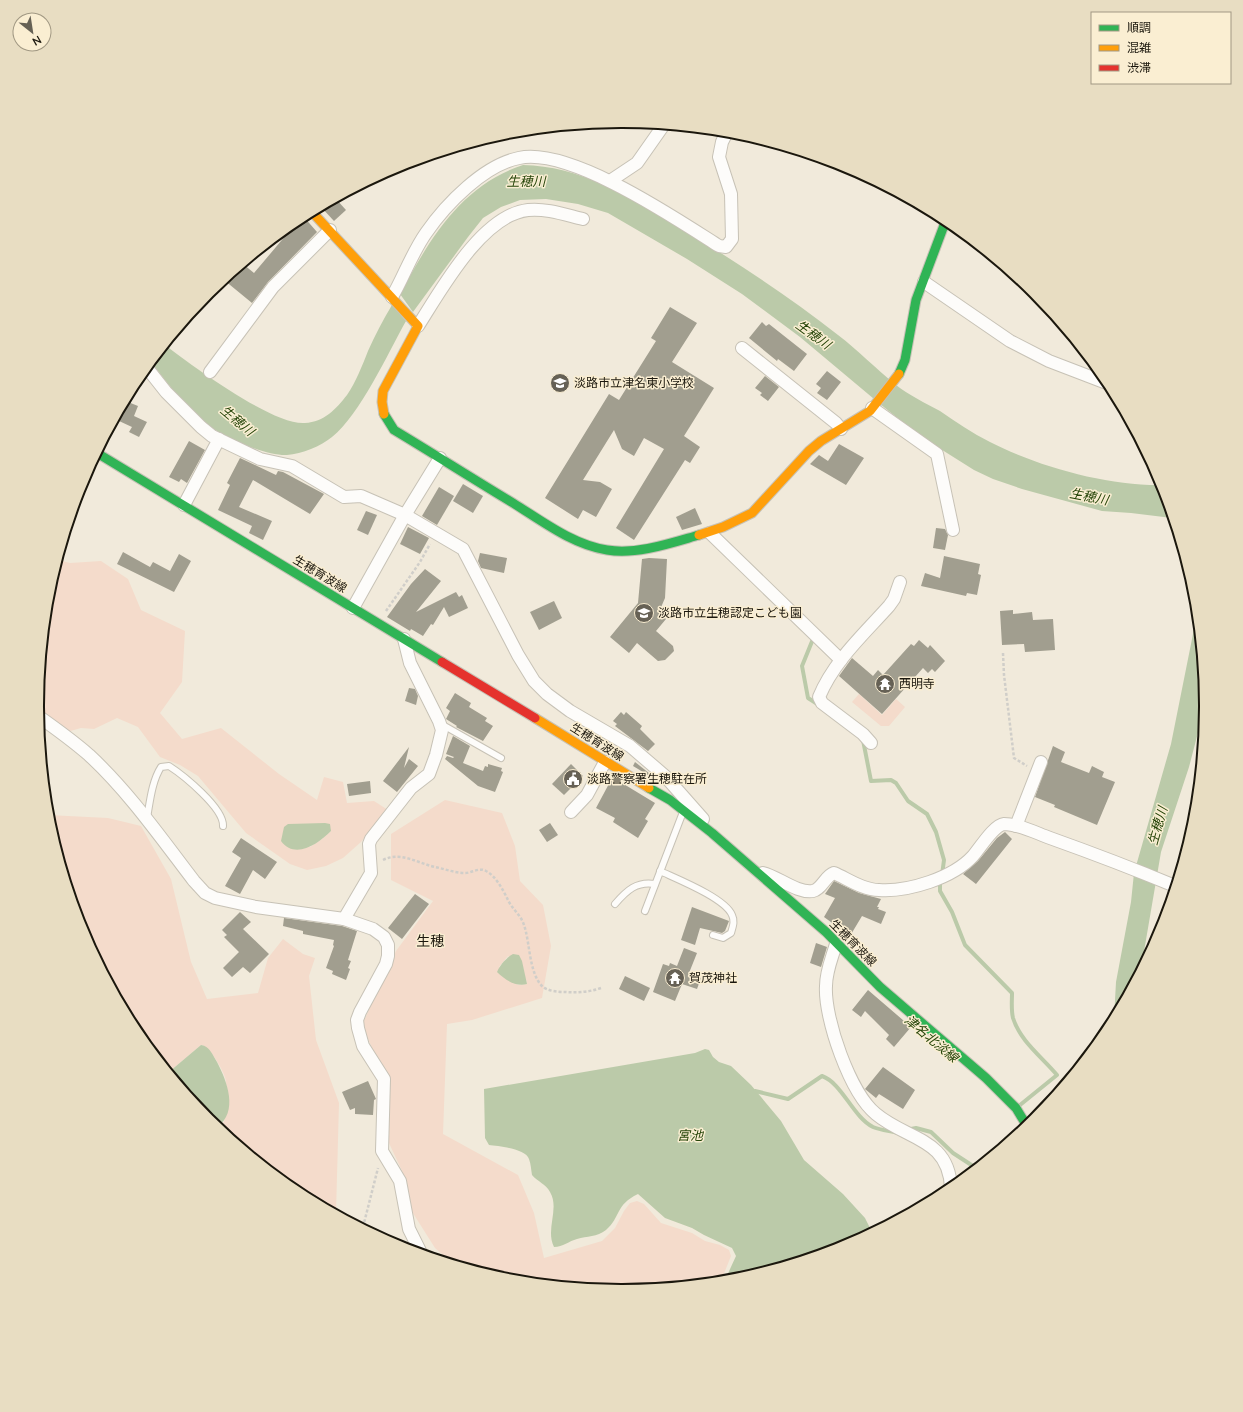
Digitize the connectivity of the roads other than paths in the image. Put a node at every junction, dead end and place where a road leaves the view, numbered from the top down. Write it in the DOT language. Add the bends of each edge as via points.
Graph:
graph roads {
  1 [pos="660,130"];
  2 [pos="724,138"];
  3 [pos="610,182"];
  4 [pos="316,216"];
  5 [pos="583,219"];
  6 [pos="943,227"];
  7 [pos="330,230"];
  8 [pos="924,282"];
  9 [pos="393,298"];
  10 [pos="414,323"];
  11 [pos="742,348"];
  12 [pos="150,372"];
  13 [pos="210,372"];
  14 [pos="1099,380"];
  15 [pos="874,405"];
  16 [pos="841,429"];
  17 [pos="219,439"];
  18 [pos="102,456"];
  19 [pos="440,458"];
  20 [pos="184,505"];
  21 [pos="404,515"];
  22 [pos="953,530"];
  23 [pos="710,533"];
  24 [pos="900,582"];
  25 [pos="353,608"];
  26 [pos="404,639"];
  27 [pos="841,660"];
  28 [pos="44,721"];
  29 [pos="440,724"];
  30 [pos="871,742"];
  31 [pos="501,758"];
  32 [pos="605,762"];
  33 [pos="1039,767"];
  34 [pos="684,810"];
  35 [pos="571,812"];
  36 [pos="147,820"];
  37 [pos="223,826"];
  38 [pos="1016,826"];
  39 [pos="723,843"];
  40 [pos="660,871"];
  41 [pos="754,871"];
  42 [pos="655,884"];
  43 [pos="1170,884"];
  44 [pos="615,904"];
  45 [pos="645,912"];
  46 [pos="344,919"];
  47 [pos="713,935"];
  48 [pos="836,944"];
  49 [pos="1023,1120"];
  50 [pos="950,1180"];
  51 [pos="418,1246"];
  1 -- 3 [label="street" via="637,163"];
  2 -- 3 [label="street" via="718,153 731,194 732,239 726,247 718,246 664,211"];
  3 -- 9 [label="street" via="558,161 535,157 520,157 491,168 451,203 427,232"];
  4 -- 7 [label="main road"];
  5 -- 10 [label="street" via="528,210 492,226"];
  6 -- 8 [label="main road"];
  7 -- 9 [label="main road"];
  7 -- 13 [label="street" via="274,287"];
  8 -- 14 [label="street" via="1010,342 1049,362"];
  8 -- 15 [label="main road" via="916,300 902,370"];
  9 -- 10 [label="main road"];
  10 -- 19 [label="main road" via="383,391 383,413 394,430"];
  11 -- 16 [label="street"];
  12 -- 17 [label="street" via="201,427"];
  15 -- 16 [label="main road"];
  15 -- 22 [label="street" via="937,454"];
  16 -- 23 [label="main road" via="820,441 809,451 752,513"];
  17 -- 20 [label="street"];
  17 -- 21 [label="street" via="260,459 292,466 344,497 361,496"];
  18 -- 20 [label="main road, 生穂育波線"];
  19 -- 21 [label="street"];
  19 -- 23 [label="main road" via="578,540 608,550 637,550"];
  20 -- 25 [label="main road, 生穂育波線"];
  21 -- 25 [label="street"];
  21 -- 39 [label="street" via="463,549 534,681 570,712 618,737 637,752 670,781"];
  23 -- 27 [label="street"];
  24 -- 27 [label="street" via="889,606"];
  25 -- 26 [label="main road, 生穂育波線"];
  26 -- 29 [label="street" via="415,674"];
  26 -- 32 [label="main road, 生穂育波線"];
  27 -- 30 [label="street" via="825,683 820,700"];
  28 -- 36 [label="street" via="88,755"];
  29 -- 31 [label="lane"];
  29 -- 46 [label="street" via="442,730 432,770 411,788 371,839 371,874"];
  32 -- 34 [label="main road, 生穂育波線"];
  32 -- 35 [label="street" via="587,795"];
  33 -- 38 [label="street"];
  34 -- 39 [label="main road, 生穂育波線"];
  34 -- 40 [label="lane"];
  36 -- 37 [label="lane" via="158,772 162,767 169,766 206,797 222,819"];
  36 -- 46 [label="street" via="194,882 215,898"];
  38 -- 41 [label="street" via="999,826 973,856 950,874 905,888 871,889 834,872 817,889 811,891 784,882 770,874"];
  38 -- 43 [label="street"];
  39 -- 41 [label="main road, 生穂育波線"];
  40 -- 42 [label="lane"];
  40 -- 47 [label="lane" via="701,891 729,910 734,922 731,933 723,938"];
  41 -- 48 [label="main road, 生穂育波線" via="816,923"];
  42 -- 44 [label="lane" via="634,886"];
  42 -- 45 [label="lane"];
  46 -- 51 [label="street" via="379,932 388,945 386,964 358,1020 363,1046 384,1078 382,1151 398,1176 409,1229"];
  48 -- 49 [label="main road, 生穂育波線" via="880,987 986,1078 1016,1108"];
  48 -- 50 [label="street" via="826,977 826,999 834,1035 849,1073 864,1102 875,1114 931,1146 942,1156 949,1169"];
}
